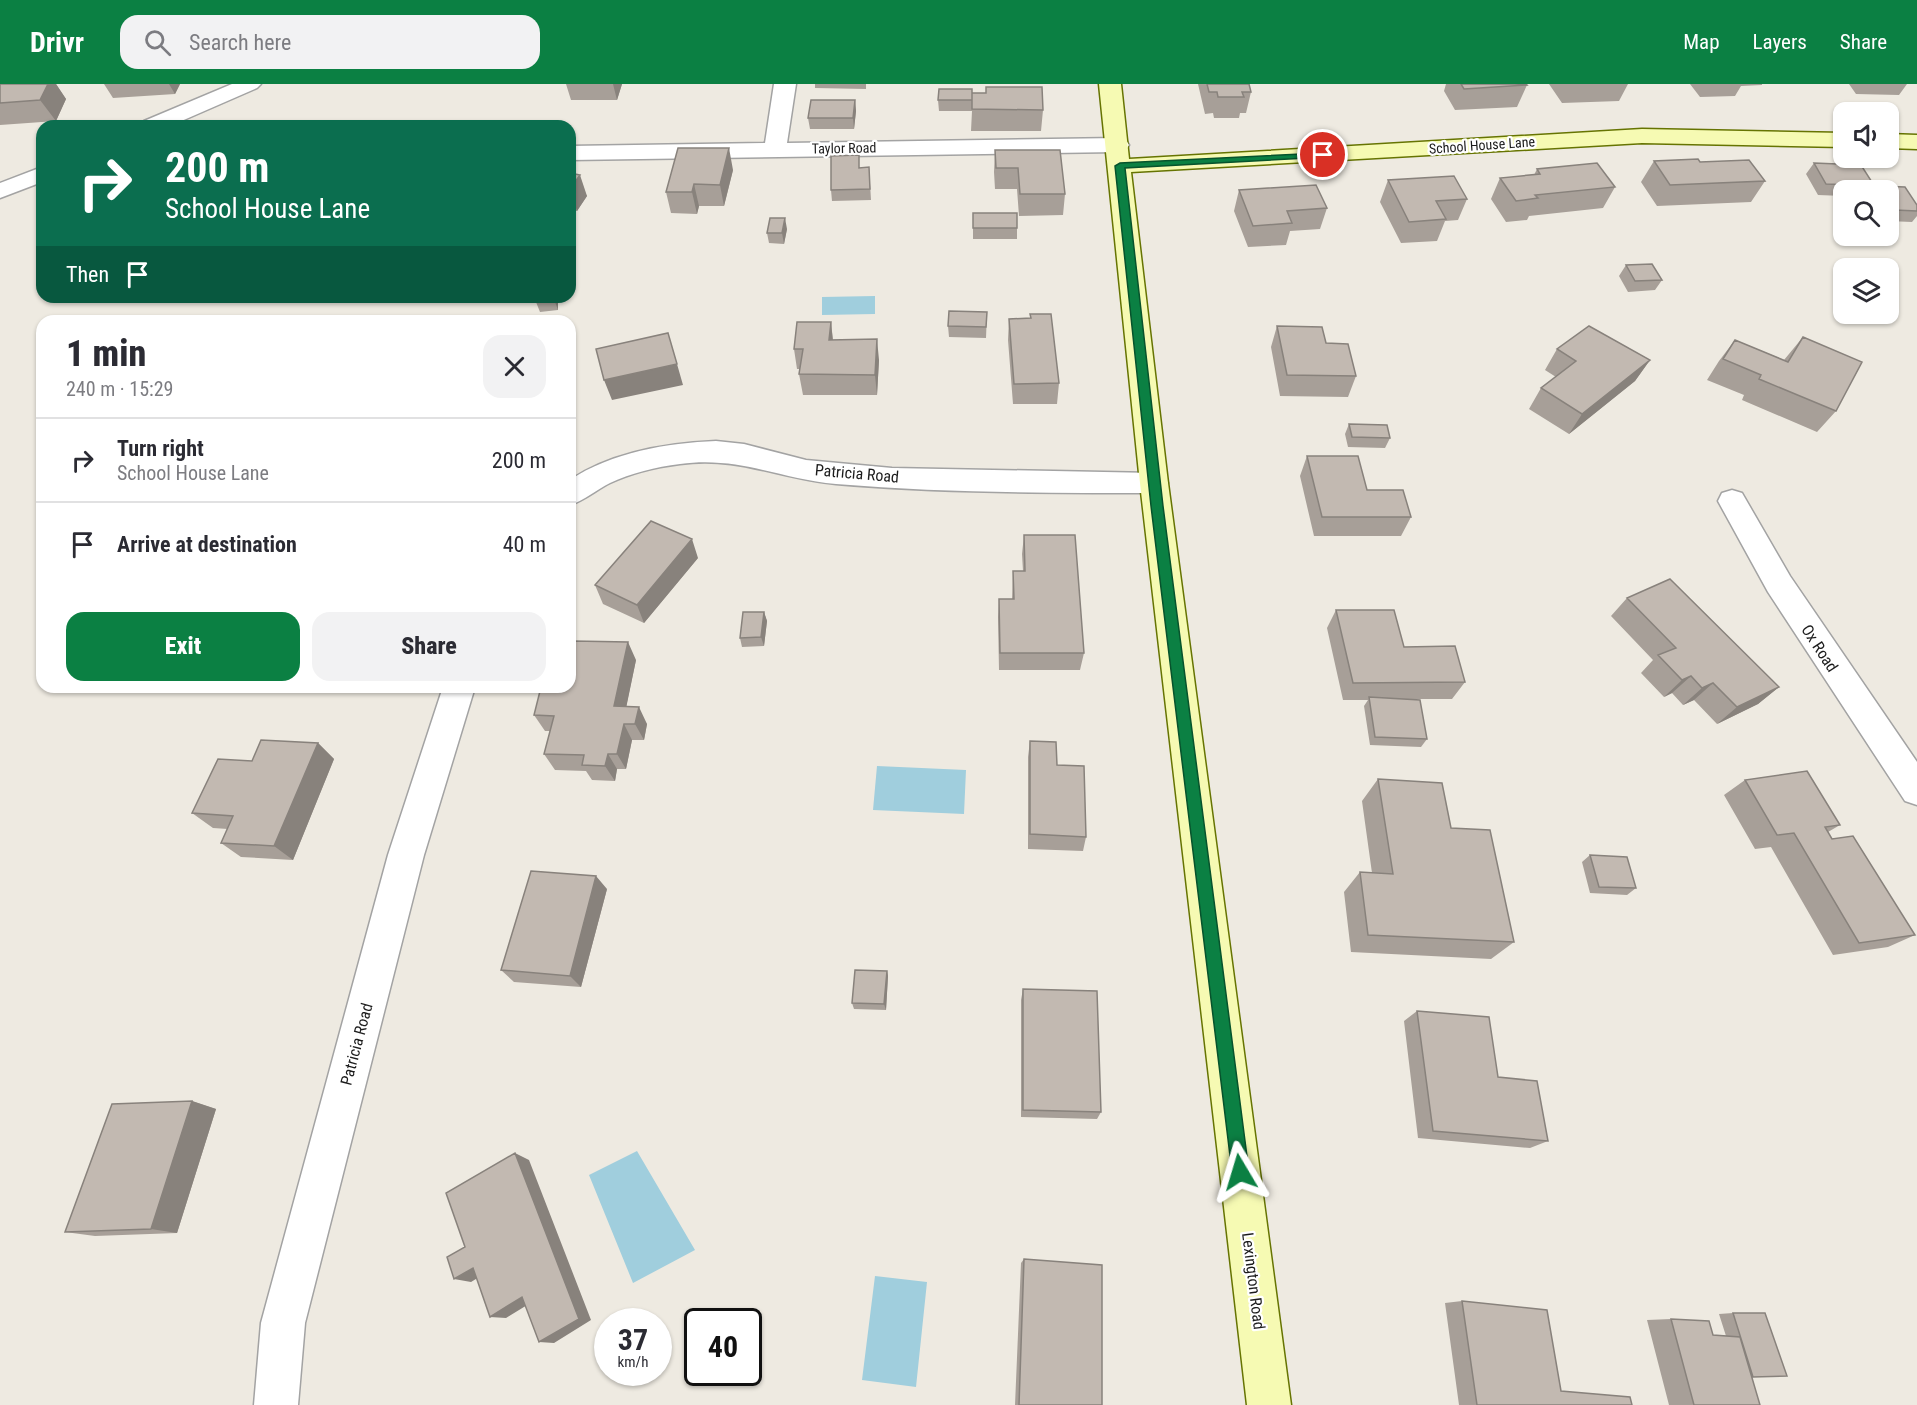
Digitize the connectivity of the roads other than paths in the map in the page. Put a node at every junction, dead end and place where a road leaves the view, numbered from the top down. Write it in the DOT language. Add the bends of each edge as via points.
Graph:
graph roads {
  1 [pos="250,84"];
  2 [pos="785,84"];
  3 [pos="1110,84"];
  4 [pos="166,120"];
  5 [pos="1833,140"];
  6 [pos="1899,141"];
  7 [pos="1917,142"];
  8 [pos="775,149"];
  9 [pos="576,153"];
  10 [pos="1119,155"];
  11 [pos="36,176"];
  12 [pos="0,191"];
  13 [pos="1154,483"];
  14 [pos="576,490"];
  15 [pos="1732,501"];
  16 [pos="457,693"];
  17 [pos="1917,790"];
  18 [pos="276,1405"];
  19 [pos="1269,1405"];
  1 -- 4 [label="street"];
  2 -- 8 [label="street"];
  3 -- 10 [label="street, Lexington Road"];
  5 -- 10 [label="street, School House Lane" via="1642,136 1209,163"];
  6 -- 7 [label="street"];
  8 -- 9 [label="street, Taylor Road"];
  8 -- 10 [label="street, Taylor Road"];
  10 -- 13 [label="street, Lexington Road"];
  11 -- 12 [label="street"];
  13 -- 14 [label="street, Patricia Road" via="856,475 794,468 718,451 636,463"];
  13 -- 19 [label="street, Lexington Road"];
  15 -- 17 [label="street, Ox Road" via="1779,584"];
  16 -- 18 [label="street, Patricia Road" via="406,855 282,1323"];
}
